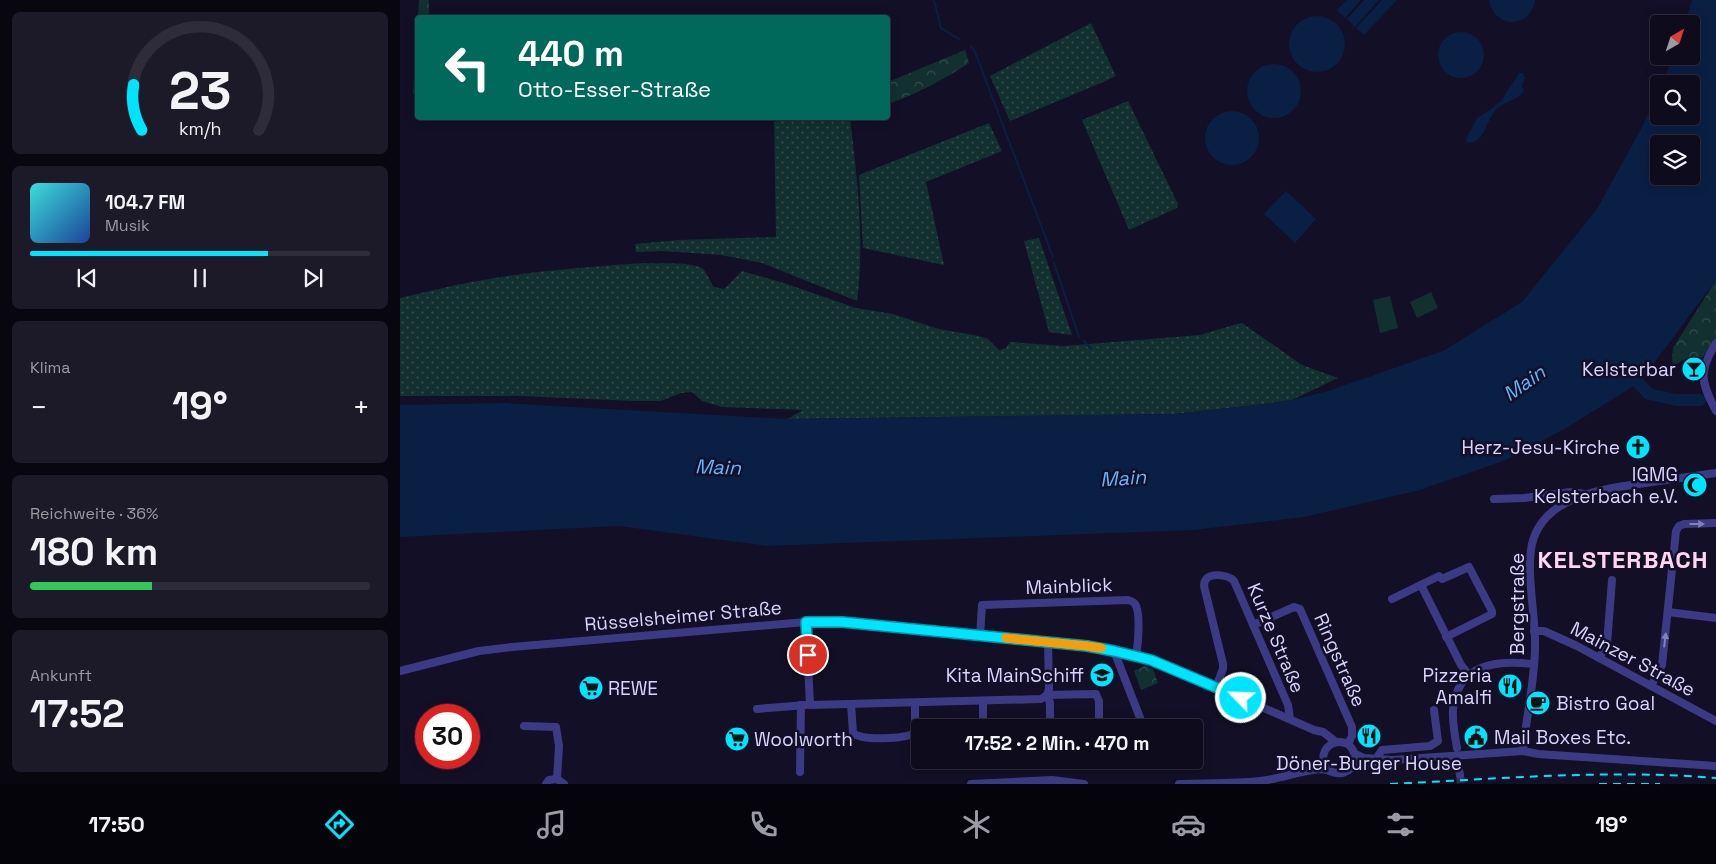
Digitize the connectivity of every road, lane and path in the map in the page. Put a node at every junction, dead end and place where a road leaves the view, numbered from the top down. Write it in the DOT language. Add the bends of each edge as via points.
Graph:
graph roads {
  1 [pos="1716,343"];
  2 [pos="1716,411"];
  3 [pos="1716,473"];
  4 [pos="1587,495"];
  5 [pos="1494,499"];
  6 [pos="1716,523"];
  7 [pos="1612,580"];
  8 [pos="1421,585"];
  9 [pos="1392,599"];
  10 [pos="1668,612"];
  11 [pos="1716,618"];
  12 [pos="806,622"];
  13 [pos="1253,625"];
  14 [pos="1534,631"];
  15 [pos="980,636"];
  16 [pos="1446,637"];
  17 [pos="1048,642"];
  18 [pos="1114,651"];
  19 [pos="1136,656"];
  20 [pos="1599,658"];
  21 [pos="1534,664"];
  22 [pos="400,671"];
  23 [pos="1470,676"];
  24 [pos="1650,686"];
  25 [pos="1216,687"];
  26 [pos="1047,695"];
  27 [pos="983,701"];
  28 [pos="915,703"];
  29 [pos="851,704"];
  30 [pos="801,705"];
  31 [pos="810,705"];
  32 [pos="757,709"];
  33 [pos="1434,710"];
  34 [pos="984,719"];
  35 [pos="1050,719"];
  36 [pos="1100,719"];
  37 [pos="1140,719"];
  38 [pos="1290,719"];
  39 [pos="1716,721"];
  40 [pos="524,726"];
  41 [pos="1314,730"];
  42 [pos="1336,742"];
  43 [pos="1348,744"];
  44 [pos="1457,748"];
  45 [pos="1325,750"];
  46 [pos="1523,751"];
  47 [pos="1355,754"];
  48 [pos="1376,759"];
  49 [pos="1323,760"];
  50 [pos="1393,760"];
  51 [pos="1458,765"];
  52 [pos="1716,766"];
  53 [pos="1352,767"];
  54 [pos="1330,770"];
  55 [pos="800,772"];
  56 [pos="1302,772"];
  57 [pos="1460,775"];
  58 [pos="560,781"];
  59 [pos="546,784"];
  60 [pos="971,784"];
  61 [pos="1084,784"];
  62 [pos="1179,784"];
  1 -- 2 [label="street" via="1705,362 1704,378 1706,391"];
  3 -- 4 [label="street, Bergstraße" via="1598,490"];
  4 -- 5 [label="street" via="1571,492"];
  4 -- 14 [label="street, Bergstraße" via="1553,512 1535,535 1531,578"];
  10 -- 6 [label="street, one-way" via="1676,531 1684,524"];
  7 -- 20 [label="street" via="1607,644"];
  8 -- 9 [label="street"];
  8 -- 16 [label="street"];
  8 -- 16 [label="street" via="1469,568 1492,611 1489,616"];
  10 -- 11 [label="street"];
  24 -- 10 [label="street, one-way" via="1662,665"];
  12 -- 15 [label="street, Rüsselsheimer Straße" via="842,622"];
  12 -- 22 [label="street, Rüsselsheimer Straße" via="512,647 480,651"];
  12 -- 31 [label="street"];
  13 -- 25 [label="street, Kurze Straße" via="1231,577 1208,577 1204,586 1223,664"];
  13 -- 38 [label="street, Kurze Straße" via="1288,705"];
  13 -- 43 [label="street, Ringstraße" via="1294,607 1300,609 1352,726"];
  14 -- 20 [label="street, Mainzer Straße" via="1544,631"];
  14 -- 21 [label="street, Bergstraße"];
  15 -- 17 [label="street, Rüsselsheimer Straße"];
  15 -- 19 [label="street, Mainblick" via="982,605 1128,600 1137,610"];
  16 -- 23 [label="street"];
  17 -- 18 [label="street, Rüsselsheimer Straße"];
  17 -- 26 [label="street"];
  18 -- 19 [label="street, Rüsselsheimer Straße"];
  18 -- 37 [label="street"];
  19 -- 25 [label="street, Rüsselsheimer Straße"];
  20 -- 24 [label="street, Mainzer Straße"];
  21 -- 23 [label="street" via="1498,662 1484,666"];
  21 -- 46 [label="street, Bergstraße"];
  23 -- 44 [label="street" via="1461,686 1455,701"];
  24 -- 39 [label="street, Mainzer Straße"];
  25 -- 38 [label="street, Rüsselsheimer Straße"];
  26 -- 27 [label="street" via="1041,699"];
  26 -- 35 [label="street"];
  26 -- 36 [label="street" via="1096,694"];
  27 -- 28 [label="street"];
  27 -- 34 [label="street"];
  28 -- 29 [label="street"];
  28 -- 29 [label="street" via="915,733 887,738 860,737 852,733"];
  29 -- 31 [label="street"];
  30 -- 31 [label="street"];
  30 -- 32 [label="street"];
  30 -- 55 [label="street"];
  33 -- 48 [label="street" via="1436,743 1382,750"];
  38 -- 41 [label="street, Rüsselsheimer Straße"];
  40 -- 58 [label="street" via="556,727"];
  41 -- 42 [label="street, Rüsselsheimer Straße" via="1323,732"];
  41 -- 45 [label="street" via="1324,740"];
  42 -- 43 [label="street"];
  42 -- 45 [label="street"];
  43 -- 47 [label="street"];
  45 -- 49 [label="street"];
  46 -- 50 [label="street"];
  46 -- 52 [label="street"];
  47 -- 48 [label="street"];
  47 -- 53 [label="street"];
  48 -- 50 [label="street"];
  49 -- 54 [label="street"];
  49 -- 56 [label="street"];
  50 -- 53 [label="street"];
  51 -- 57 [label="street"];
  53 -- 54 [label="street" via="1339,774"];
  54 -- 56 [label="street"];
  56 -- 62 [label="street" via="1257,782"];
  58 -- 59 [label="street" via="549,780"];
  60 -- 61 [label="street" via="1044,780"];
}
